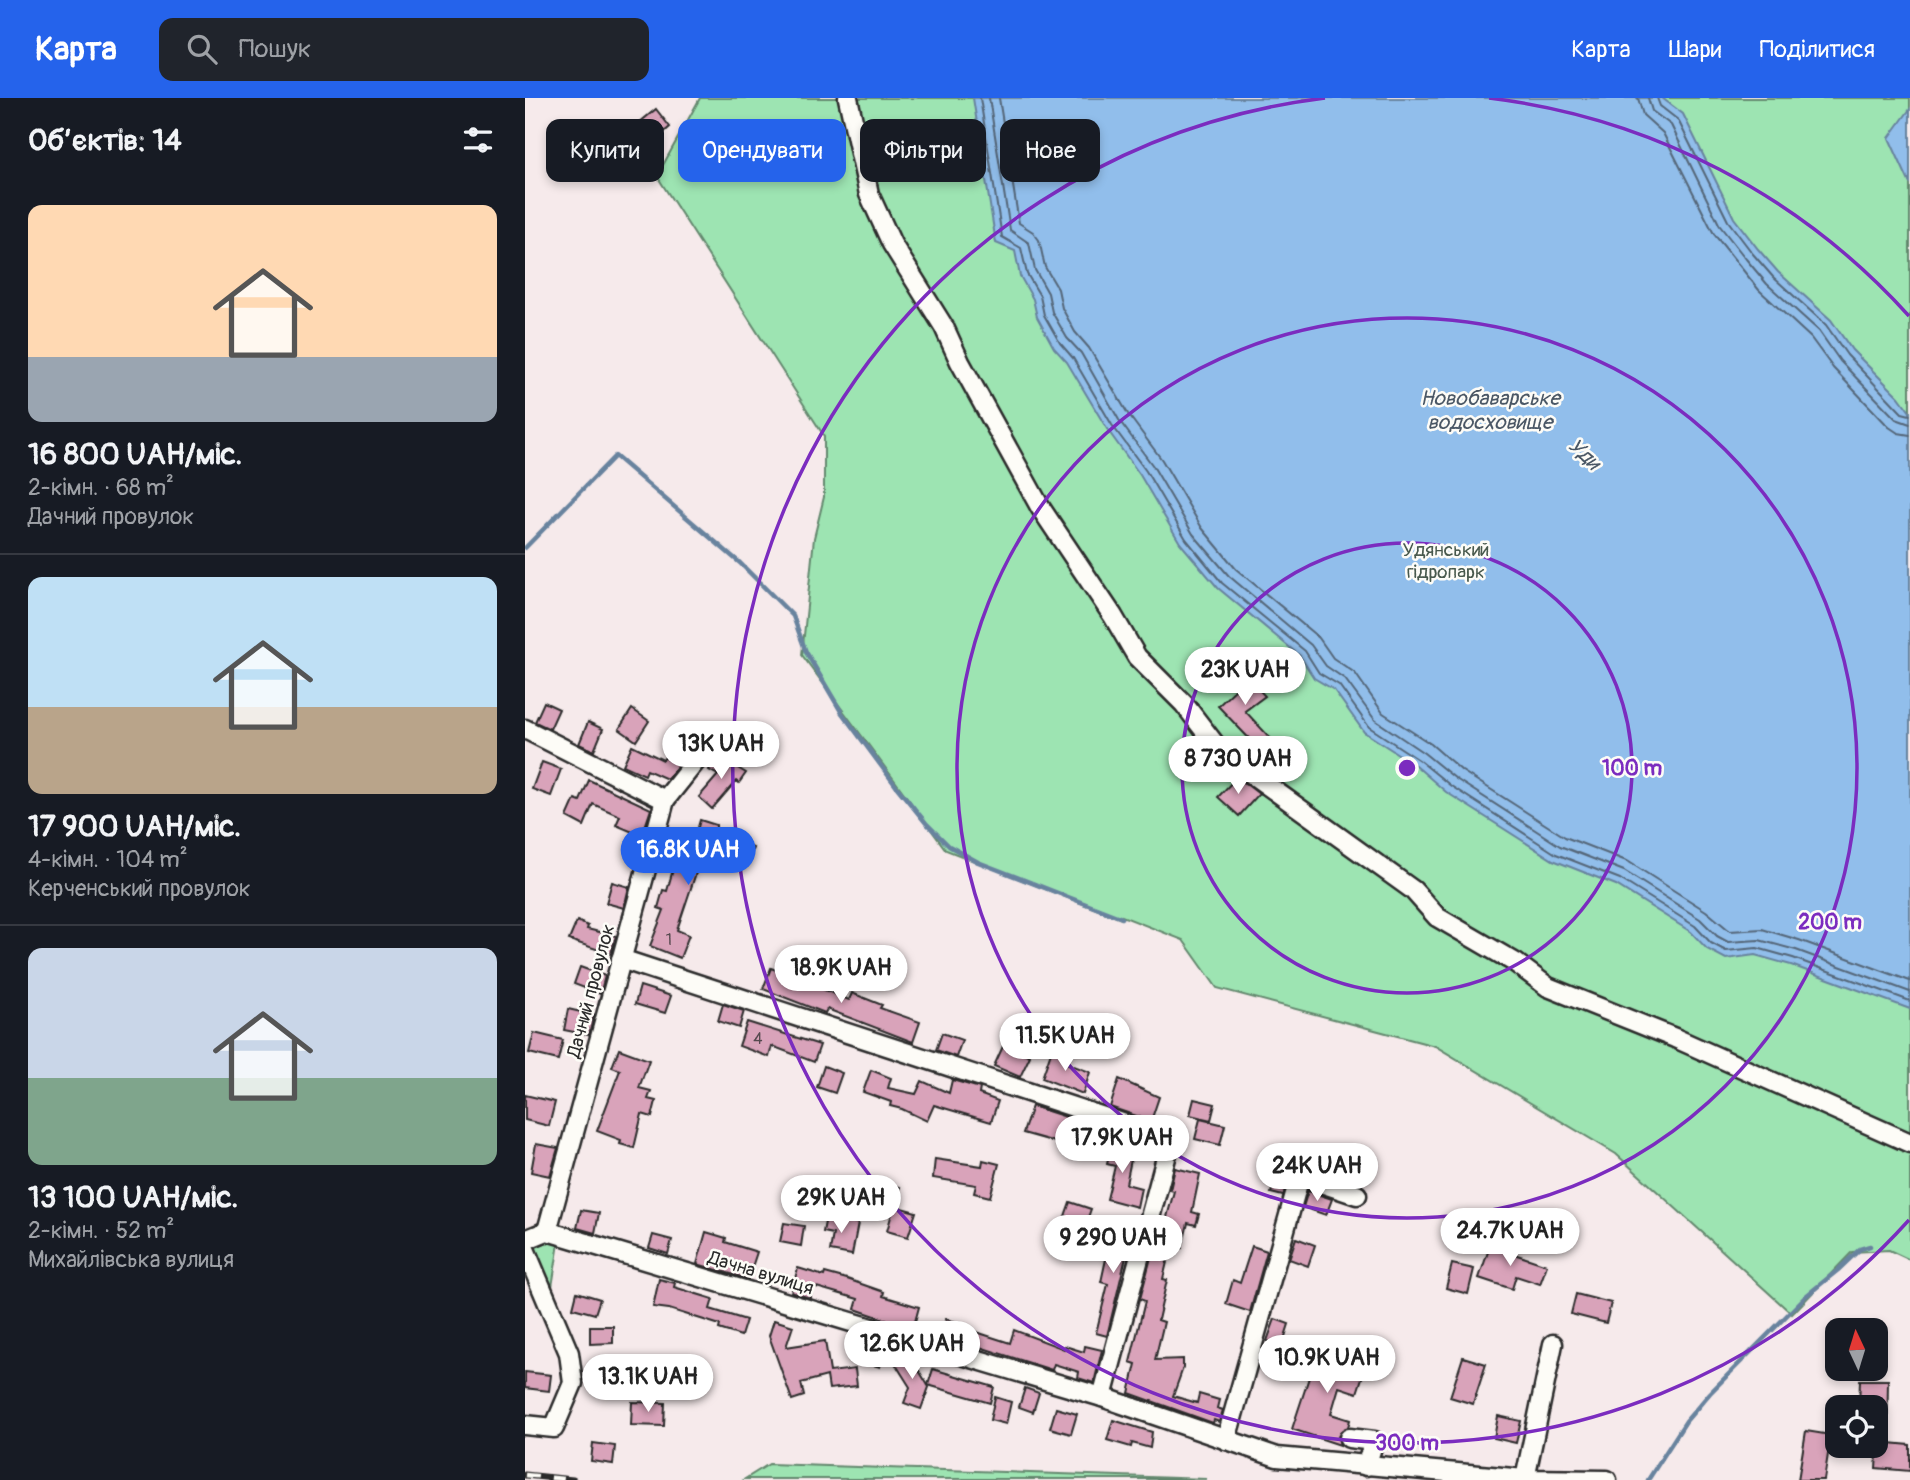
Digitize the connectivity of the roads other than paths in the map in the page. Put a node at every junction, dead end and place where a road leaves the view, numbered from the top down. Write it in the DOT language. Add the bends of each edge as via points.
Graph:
graph roads {
  1 [pos="848,98"];
  2 [pos="525,729"];
  3 [pos="715,737"];
  4 [pos="666,800"];
  5 [pos="621,959"];
  6 [pos="1910,1143"];
  7 [pos="1357,1195"];
  8 [pos="547,1231"];
  9 [pos="525,1240"];
  10 [pos="525,1249"];
  11 [pos="1553,1344"];
  12 [pos="1102,1397"];
  13 [pos="525,1424"];
  14 [pos="1349,1438"];
  15 [pos="1226,1440"];
  16 [pos="1366,1466"];
  17 [pos="1525,1479"];
  18 [pos="1607,1480"];
  1 -- 6 [label="street" via="869,194 892,244 944,327 1040,507 1137,657 1184,704 1221,752 1413,890 1437,917 1548,987"];
  2 -- 4 [label="street"];
  3 -- 4 [label="street, Дачний провулок"];
  4 -- 5 [label="street, Дачний провулок"];
  5 -- 8 [label="street, Дачний провулок"];
  5 -- 12 [label="street" via="1171,1139"];
  7 -- 15 [label="street" via="1300,1176"];
  8 -- 9 [label="street"];
  8 -- 12 [label="street, Дачна вулиця"];
  10 -- 13 [label="street" via="569,1353 573,1383 554,1428"];
  11 -- 17 [label="street"];
  12 -- 15 [label="street, Дачна вулиця"];
  14 -- 16 [label="street" via="1374,1441"];
  15 -- 16 [label="street, Дачна вулиця" via="1277,1457"];
  16 -- 17 [label="street, Дачна вулиця"];
  17 -- 18 [label="street, Дачна вулиця"];
}
